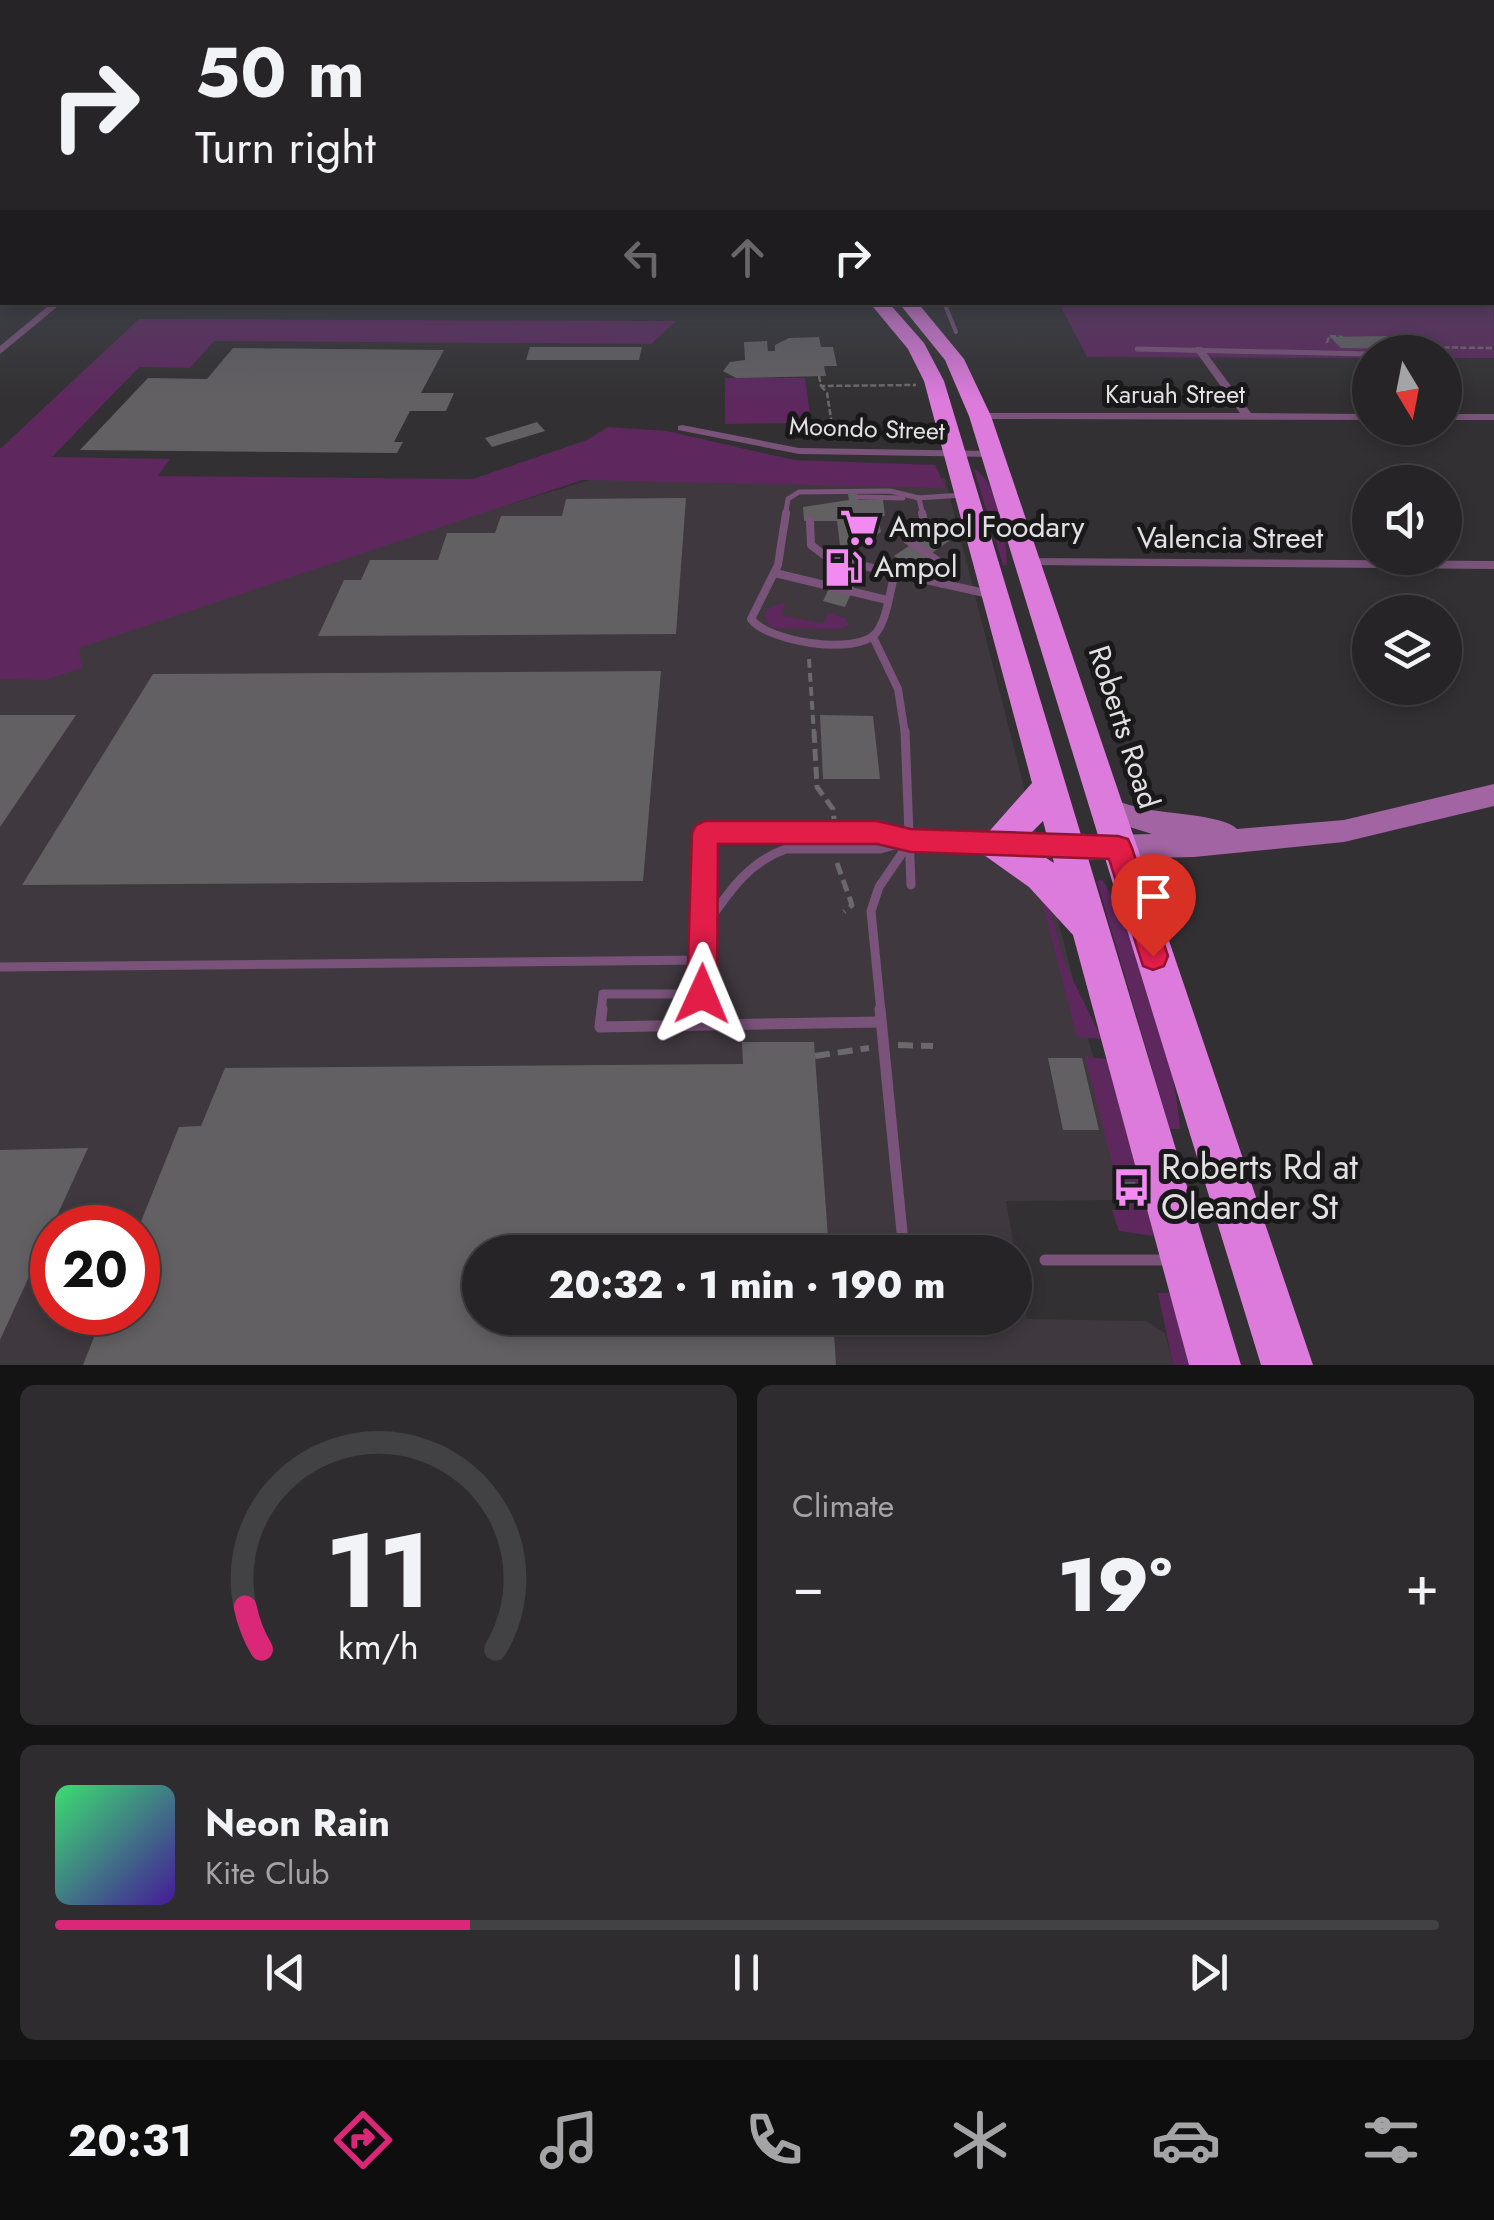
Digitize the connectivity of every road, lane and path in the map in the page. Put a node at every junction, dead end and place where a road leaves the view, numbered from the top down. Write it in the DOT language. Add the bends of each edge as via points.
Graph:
graph roads {
  1 [pos="55,305"];
  2 [pos="881,305"];
  3 [pos="909,305"];
  4 [pos="945,305"];
  5 [pos="956,332"];
  6 [pos="1462,348"];
  7 [pos="1494,348"];
  8 [pos="1137,349"];
  9 [pos="0,350"];
  10 [pos="1199,350"];
  11 [pos="1352,354"];
  12 [pos="819,376"];
  13 [pos="920,385"];
  14 [pos="820,386"];
  15 [pos="980,416"];
  16 [pos="1247,416"];
  17 [pos="1352,416"];
  18 [pos="1462,417"];
  19 [pos="1494,417"];
  20 [pos="832,425"];
  21 [pos="682,428"];
  22 [pos="957,454"];
  23 [pos="992,454"];
  24 [pos="970,494"];
  25 [pos="858,497"];
  26 [pos="920,498"];
  27 [pos="810,521"];
  28 [pos="1027,562"];
  29 [pos="1494,564"];
  30 [pos="774,573"];
  31 [pos="895,573"];
  32 [pos="943,584"];
  33 [pos="998,596"];
  34 [pos="887,600"];
  35 [pos="874,637"];
  36 [pos="810,659"];
  37 [pos="1051,782"];
  38 [pos="1494,795"];
  39 [pos="1112,828"];
  40 [pos="835,833"];
  41 [pos="1254,836"];
  42 [pos="911,840"];
  43 [pos="996,844"];
  44 [pos="1070,848"];
  45 [pos="836,849"];
  46 [pos="911,885"];
  47 [pos="844,912"];
  48 [pos="703,929"];
  49 [pos="1092,929"];
  50 [pos="703,960"];
  51 [pos="0,967"];
  52 [pos="880,1022"];
  53 [pos="902,1235"];
  54 [pos="1045,1260"];
  55 [pos="1185,1260"];
  56 [pos="1215,1365"];
  57 [pos="1288,1365"];
  1 -- 9 [label="street"];
  2 -- 22 [label="highway" via="926,364"];
  3 -- 15 [label="highway, Roberts Road" via="954,359"];
  4 -- 5 [label="lane"];
  6 -- 7 [label="path"];
  8 -- 10 [label="lane"];
  10 -- 11 [label="lane"];
  10 -- 16 [label="street"];
  12 -- 14 [label="path"];
  13 -- 14 [label="path"];
  14 -- 20 [label="path"];
  15 -- 16 [label="street, Karuah Street"];
  15 -- 23 [label="highway, Roberts Road"];
  16 -- 17 [label="street, Karuah Street"];
  18 -- 19 [label="street"];
  21 -- 22 [label="street, Moondo Street" via="799,451"];
  22 -- 23 [label="street, Moondo Street"];
  22 -- 24 [label="highway"];
  23 -- 28 [label="highway, Roberts Road"];
  24 -- 26 [label="lane"];
  24 -- 33 [label="highway"];
  25 -- 26 [label="lane"];
  26 -- 30 [label="lane" via="890,491 792,494"];
  26 -- 32 [label="lane" via="925,525 907,540 941,563"];
  27 -- 31 [label="lane" via="811,545 819,554"];
  28 -- 29 [label="street, Valencia Street"];
  28 -- 39 [label="highway, Roberts Road"];
  30 -- 34 [label="lane"];
  30 -- 35 [label="lane" via="751,614 756,630 780,639"];
  31 -- 32 [label="lane"];
  31 -- 34 [label="lane"];
  32 -- 33 [label="lane"];
  33 -- 37 [label="highway"];
  34 -- 35 [label="lane"];
  35 -- 42 [label="lane" via="892,666 911,792"];
  36 -- 40 [label="path" via="817,787 833,809"];
  37 -- 43 [label="highway"];
  37 -- 44 [label="highway"];
  38 -- 41 [label="main road" via="1344,831"];
  39 -- 41 [label="main road" via="1155,824"];
  39 -- 41 [label="main road" via="1194,846"];
  39 -- 44 [label="main road"];
  39 -- 57 [label="highway, Roberts Road"];
  40 -- 42 [label="lane"];
  40 -- 48 [label="lane" via="705,833"];
  42 -- 43 [label="street"];
  42 -- 45 [label="lane" via="880,849"];
  42 -- 46 [label="lane"];
  42 -- 52 [label="lane" via="871,911"];
  43 -- 44 [label="street"];
  43 -- 49 [label="highway" via="1042,875"];
  44 -- 49 [label="highway"];
  45 -- 47 [label="path" via="852,905"];
  45 -- 48 [label="lane" via="786,849 752,864"];
  48 -- 50 [label="lane"];
  49 -- 55 [label="highway"];
  50 -- 51 [label="lane"];
  50 -- 52 [label="lane" via="702,994 603,994 600,1027"];
  52 -- 53 [label="lane"];
  54 -- 55 [label="lane"];
  55 -- 56 [label="highway"];
}
